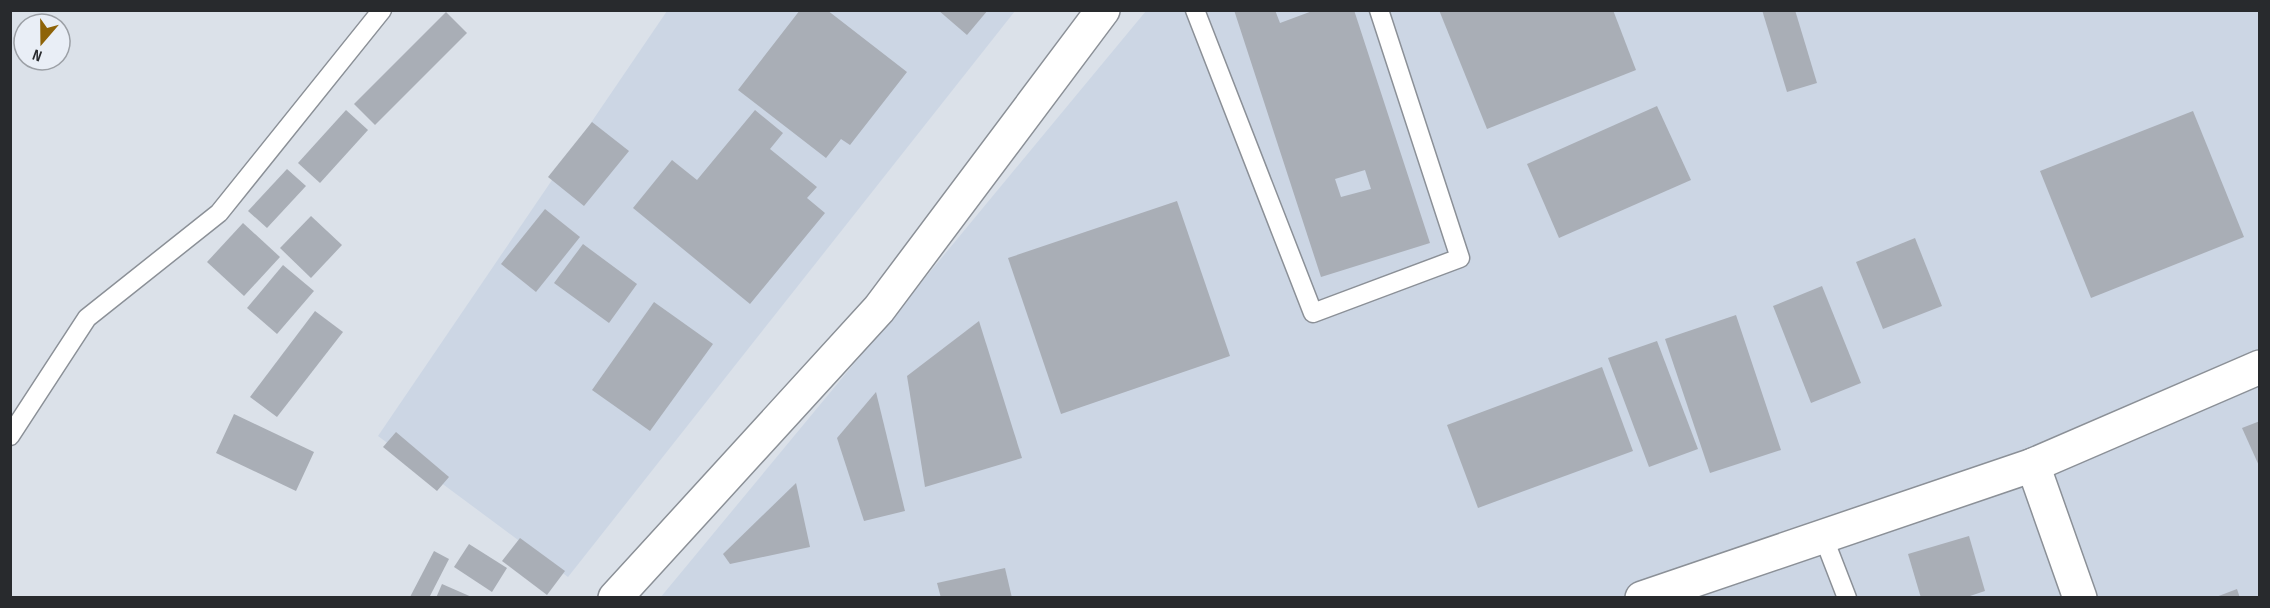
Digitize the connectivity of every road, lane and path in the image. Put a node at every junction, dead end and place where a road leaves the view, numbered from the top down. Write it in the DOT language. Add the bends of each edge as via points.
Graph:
graph roads {
  1 [pos="381,10"];
  2 [pos="1103,10"];
  3 [pos="1195,10"];
  4 [pos="1379,10"];
  5 [pos="2259,367"];
  6 [pos="10,436"];
  7 [pos="2033,465"];
  8 [pos="1824,536"];
  9 [pos="615,597"];
  10 [pos="1642,597"];
  11 [pos="1847,597"];
  12 [pos="2080,597"];
  1 -- 6 [label="lane" via="219,213 87,318"];
  2 -- 9 [label="street" via="879,309"];
  3 -- 4 [label="lane" via="1313,313 1460,258"];
  5 -- 7 [label="street"];
  7 -- 8 [label="street"];
  7 -- 12 [label="street"];
  8 -- 10 [label="street"];
  8 -- 11 [label="lane"];
}
